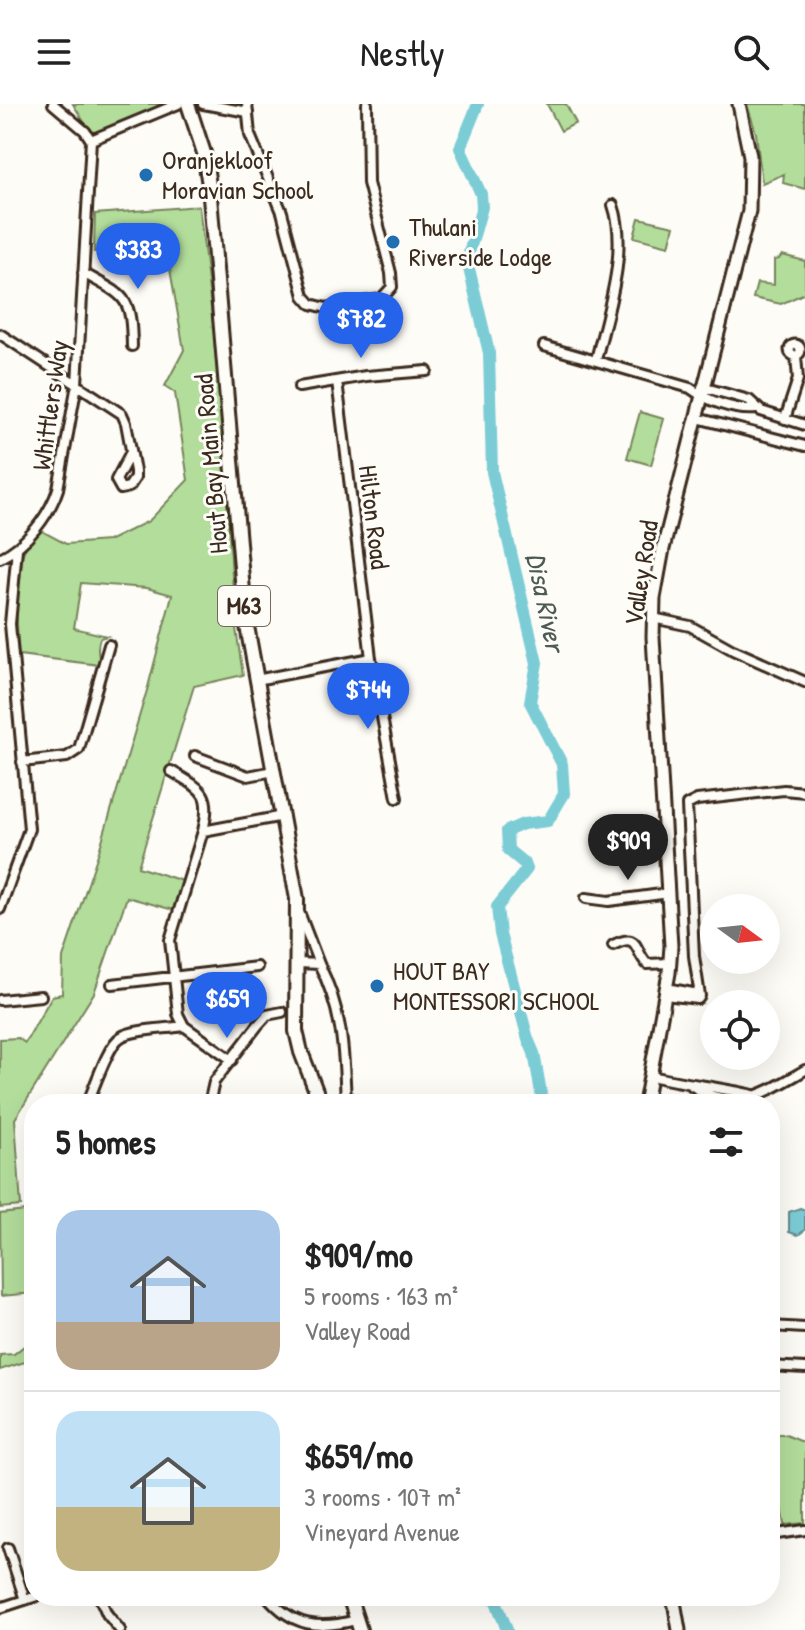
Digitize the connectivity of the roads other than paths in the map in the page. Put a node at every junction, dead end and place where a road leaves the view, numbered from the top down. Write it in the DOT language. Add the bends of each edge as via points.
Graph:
graph roads {
  1 [pos="53,104"];
  2 [pos="178,104"];
  3 [pos="188,104"];
  4 [pos="203,104"];
  5 [pos="367,104"];
  6 [pos="739,104"];
  7 [pos="247,108"];
  8 [pos="91,140"];
  9 [pos="613,205"];
  10 [pos="83,273"];
  11 [pos="0,334"];
  12 [pos="132,346"];
  13 [pos="544,346"];
  14 [pos="796,356"];
  15 [pos="596,360"];
  16 [pos="427,371"];
  17 [pos="337,381"];
  18 [pos="77,384"];
  19 [pos="299,387"];
  20 [pos="704,392"];
  21 [pos="726,393"];
  22 [pos="726,404"];
  23 [pos="756,409"];
  24 [pos="697,418"];
  25 [pos="785,419"];
  26 [pos="805,425"];
  27 [pos="805,446"];
  28 [pos="131,452"];
  29 [pos="17,549"];
  30 [pos="1,557"];
  31 [pos="13,578"];
  32 [pos="653,618"];
  33 [pos="109,645"];
  34 [pos="371,658"];
  35 [pos="256,680"];
  36 [pos="805,682"];
  37 [pos="195,756"];
  38 [pos="22,762"];
  39 [pos="171,771"];
  40 [pos="274,771"];
  41 [pos="805,792"];
  42 [pos="397,798"];
  43 [pos="283,816"];
  44 [pos="203,831"];
  45 [pos="669,893"];
  46 [pos="586,898"];
  47 [pos="0,909"];
  48 [pos="298,911"];
  49 [pos="613,945"];
  50 [pos="298,963"];
  51 [pos="670,963"];
  52 [pos="319,964"];
  53 [pos="257,967"];
  54 [pos="173,977"];
  55 [pos="112,984"];
  56 [pos="666,992"];
  57 [pos="41,996"];
  58 [pos="0,1000"];
  59 [pos="282,1012"];
  60 [pos="184,1026"];
  61 [pos="232,1060"];
  62 [pos="805,1070"];
  63 [pos="651,1076"];
  64 [pos="92,1094"];
  65 [pos="211,1094"];
  66 [pos="317,1094"];
  67 [pos="345,1094"];
  68 [pos="647,1094"];
  69 [pos="748,1094"];
  70 [pos="755,1094"];
  71 [pos="780,1327"];
  72 [pos="805,1328"];
  73 [pos="780,1367"];
  74 [pos="805,1368"];
  75 [pos="805,1530"];
  76 [pos="780,1534"];
  77 [pos="8,1548"];
  78 [pos="24,1597"];
  79 [pos="24,1600"];
  80 [pos="103,1606"];
  81 [pos="276,1606"];
  82 [pos="675,1606"];
  83 [pos="0,1608"];
  84 [pos="358,1625"];
  85 [pos="120,1630"];
  86 [pos="679,1630"];
  1 -- 8 [label="street"];
  2 -- 8 [label="street"];
  3 -- 35 [label="main road, Hout Bay Main Road / M63" via="209,185 245,615"];
  4 -- 7 [label="street"];
  5 -- 7 [label="street" via="368,183 392,287 381,299 326,308 304,296 282,212 253,144"];
  6 -- 20 [label="street, Valley Road" via="750,156 750,199"];
  8 -- 10 [label="street, Whittlers Way"];
  9 -- 15 [label="street" via="619,236"];
  10 -- 12 [label="street" via="122,295 131,311"];
  10 -- 18 [label="street, Whittlers Way"];
  11 -- 18 [label="street"];
  13 -- 15 [label="street"];
  14 -- 25 [label="street" via="798,379"];
  15 -- 20 [label="street"];
  16 -- 17 [label="street"];
  17 -- 19 [label="street"];
  17 -- 34 [label="street, Hilton Road"];
  18 -- 28 [label="street" via="122,414"];
  18 -- 29 [label="street, Whittlers Way" via="56,494"];
  20 -- 21 [label="street"];
  20 -- 22 [label="street"];
  20 -- 24 [label="street, Valley Road"];
  21 -- 22 [label="street"];
  21 -- 23 [label="street" via="749,400"];
  22 -- 23 [label="street"];
  23 -- 25 [label="street"];
  24 -- 27 [label="street"];
  24 -- 32 [label="street, Valley Road" via="660,564"];
  25 -- 26 [label="street"];
  29 -- 30 [label="street, Whittlers Way"];
  29 -- 31 [label="street"];
  30 -- 31 [label="street"];
  31 -- 38 [label="street" via="11,642"];
  32 -- 36 [label="street" via="690,626"];
  32 -- 45 [label="street, Valley Road"];
  33 -- 38 [label="street" via="79,749 67,757"];
  34 -- 35 [label="street"];
  34 -- 42 [label="street, Hilton Road"];
  35 -- 40 [label="main road, Hout Bay Main Road / M63"];
  37 -- 40 [label="street" via="248,776"];
  38 -- 47 [label="street" via="29,833"];
  39 -- 44 [label="street" via="204,793"];
  40 -- 43 [label="main road, Hout Bay Main Road / M63"];
  41 -- 56 [label="street" via="784,790 687,805 700,986 698,994"];
  43 -- 44 [label="street"];
  43 -- 48 [label="main road, Hout Bay Main Road / M63"];
  44 -- 54 [label="street" via="171,937"];
  45 -- 46 [label="street" via="609,901"];
  45 -- 51 [label="street, Valley Road"];
  48 -- 50 [label="main road, Hout Bay Main Road / M63"];
  48 -- 52 [label="street"];
  49 -- 51 [label="street" via="631,940 647,964"];
  50 -- 52 [label="street"];
  50 -- 66 [label="main road, Hout Bay Main Road / M63" via="296,1031"];
  51 -- 56 [label="street, Valley Road"];
  52 -- 67 [label="street" via="339,1015"];
  53 -- 54 [label="street"];
  54 -- 55 [label="street"];
  54 -- 60 [label="street"];
  56 -- 63 [label="street, Valley Road"];
  57 -- 58 [label="street"];
  59 -- 61 [label="street" via="264,1018"];
  60 -- 61 [label="street"];
  60 -- 64 [label="street" via="118,1038"];
  61 -- 65 [label="street"];
  62 -- 70 [label="street"];
  63 -- 68 [label="street, Valley Road"];
  63 -- 69 [label="street"];
  71 -- 72 [label="street"];
  73 -- 74 [label="street"];
  75 -- 76 [label="street"];
  77 -- 78 [label="street"];
  79 -- 83 [label="street"];
  80 -- 85 [label="street"];
  81 -- 84 [label="street" via="311,1626"];
  82 -- 86 [label="street"];
}
